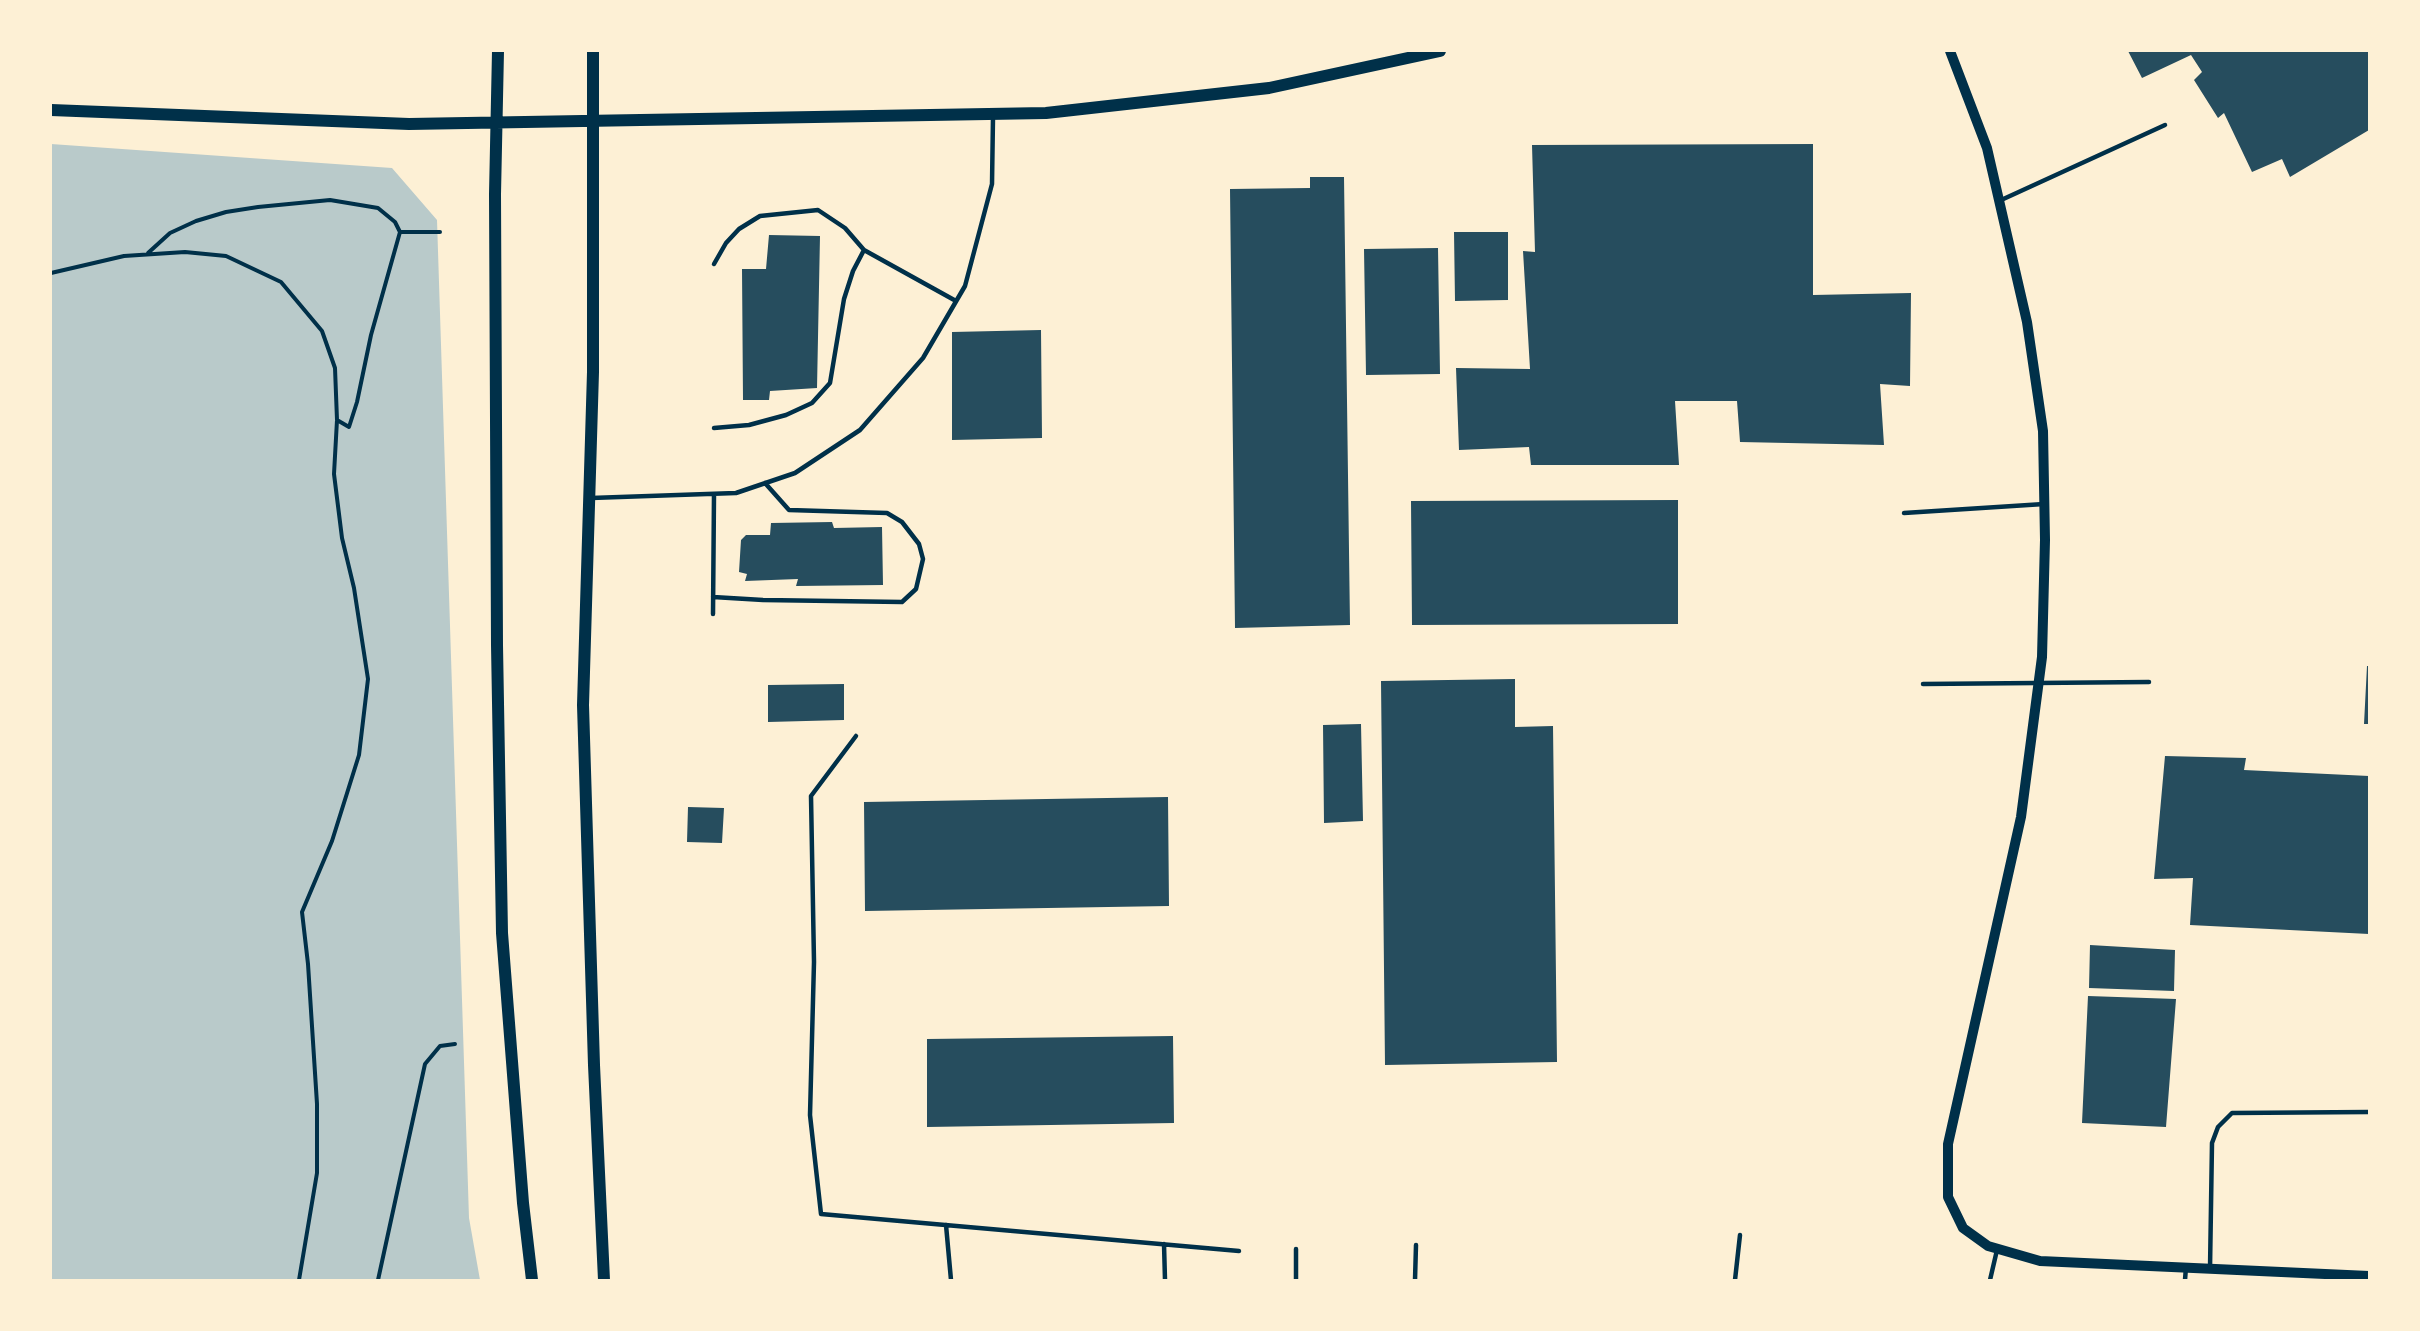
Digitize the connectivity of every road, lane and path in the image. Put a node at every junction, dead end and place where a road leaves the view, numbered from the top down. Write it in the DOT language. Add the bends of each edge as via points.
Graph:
graph roads {
  1 [pos="498,51"];
  2 [pos="593,51"];
  3 [pos="1440,51"];
  4 [pos="1950,51"];
  5 [pos="51,110"];
  6 [pos="993,114"];
  7 [pos="595,122"];
  8 [pos="497,124"];
  9 [pos="2165,125"];
  10 [pos="1999,201"];
  11 [pos="400,232"];
  12 [pos="440,232"];
  13 [pos="864,250"];
  14 [pos="147,254"];
  15 [pos="714,264"];
  16 [pos="51,273"];
  17 [pos="956,302"];
  18 [pos="338,420"];
  19 [pos="714,428"];
  20 [pos="765,483"];
  21 [pos="714,494"];
  22 [pos="589,498"];
  23 [pos="2044,504"];
  24 [pos="1904,513"];
  25 [pos="714,597"];
  26 [pos="713,614"];
  27 [pos="2038,681"];
  28 [pos="2149,682"];
  29 [pos="1923,684"];
  30 [pos="856,736"];
  31 [pos="455,1044"];
  32 [pos="2369,1112"];
  33 [pos="946,1225"];
  34 [pos="1740,1235"];
  35 [pos="1164,1244"];
  36 [pos="1416,1245"];
  37 [pos="1997,1248"];
  38 [pos="1296,1249"];
  39 [pos="1239,1251"];
  40 [pos="2186,1268"];
  41 [pos="2210,1269"];
  42 [pos="2369,1276"];
  43 [pos="299,1280"];
  44 [pos="378,1280"];
  45 [pos="532,1280"];
  46 [pos="604,1280"];
  47 [pos="951,1280"];
  48 [pos="1165,1280"];
  49 [pos="1296,1280"];
  50 [pos="1415,1280"];
  51 [pos="1735,1280"];
  52 [pos="1990,1280"];
  53 [pos="2185,1280"];
  1 -- 8 [label="main road"];
  2 -- 7 [label="main road"];
  3 -- 6 [label="main road" via="1269,88 1047,113"];
  4 -- 10 [label="street" via="1987,148"];
  5 -- 8 [label="main road"];
  6 -- 7 [label="main road"];
  6 -- 17 [label="lane" via="992,184 965,286"];
  7 -- 8 [label="main road"];
  7 -- 22 [label="main road"];
  8 -- 45 [label="main road" via="497,633 502,933"];
  9 -- 10 [label="lane"];
  10 -- 23 [label="street" via="2030,344 2043,430"];
  11 -- 12 [label="path"];
  11 -- 14 [label="path" via="395,222 378,208 330,200 226,212 170,233"];
  11 -- 18 [label="path" via="349,427"];
  13 -- 15 [label="lane" via="845,228 818,210 785,212 760,216 739,229"];
  13 -- 17 [label="lane"];
  13 -- 19 [label="lane" via="844,299 830,383 812,403 786,416"];
  14 -- 16 [label="path"];
  14 -- 18 [label="path" via="226,256 281,282 322,331 335,368"];
  17 -- 20 [label="lane" via="923,358 860,430 795,472"];
  18 -- 43 [label="path" via="335,484 368,679 358,755 332,841 302,912 313,1034 317,1173"];
  20 -- 21 [label="lane" via="735,493"];
  20 -- 25 [label="lane" via="789,510 881,512 902,522 919,544 922,559 916,589 902,602"];
  21 -- 22 [label="lane"];
  21 -- 25 [label="lane"];
  22 -- 46 [label="main road" via="583,705"];
  23 -- 24 [label="lane"];
  23 -- 27 [label="street" via="2042,657"];
  25 -- 26 [label="lane"];
  27 -- 28 [label="lane"];
  27 -- 29 [label="lane"];
  27 -- 37 [label="street" via="2021,817 1947,1144 1948,1197 1963,1228"];
  30 -- 33 [label="lane" via="811,796 814,962 810,1114 821,1214"];
  31 -- 44 [label="path" via="440,1046 425,1064"];
  32 -- 41 [label="lane" via="2232,1113 2218,1127 2212,1143"];
  33 -- 35 [label="lane"];
  33 -- 47 [label="lane"];
  34 -- 51 [label="lane"];
  35 -- 39 [label="lane"];
  35 -- 48 [label="lane"];
  36 -- 50 [label="lane"];
  37 -- 40 [label="street" via="2040,1261"];
  37 -- 52 [label="lane"];
  38 -- 49 [label="lane"];
  40 -- 41 [label="street"];
  40 -- 53 [label="lane"];
  41 -- 42 [label="street"];
}
